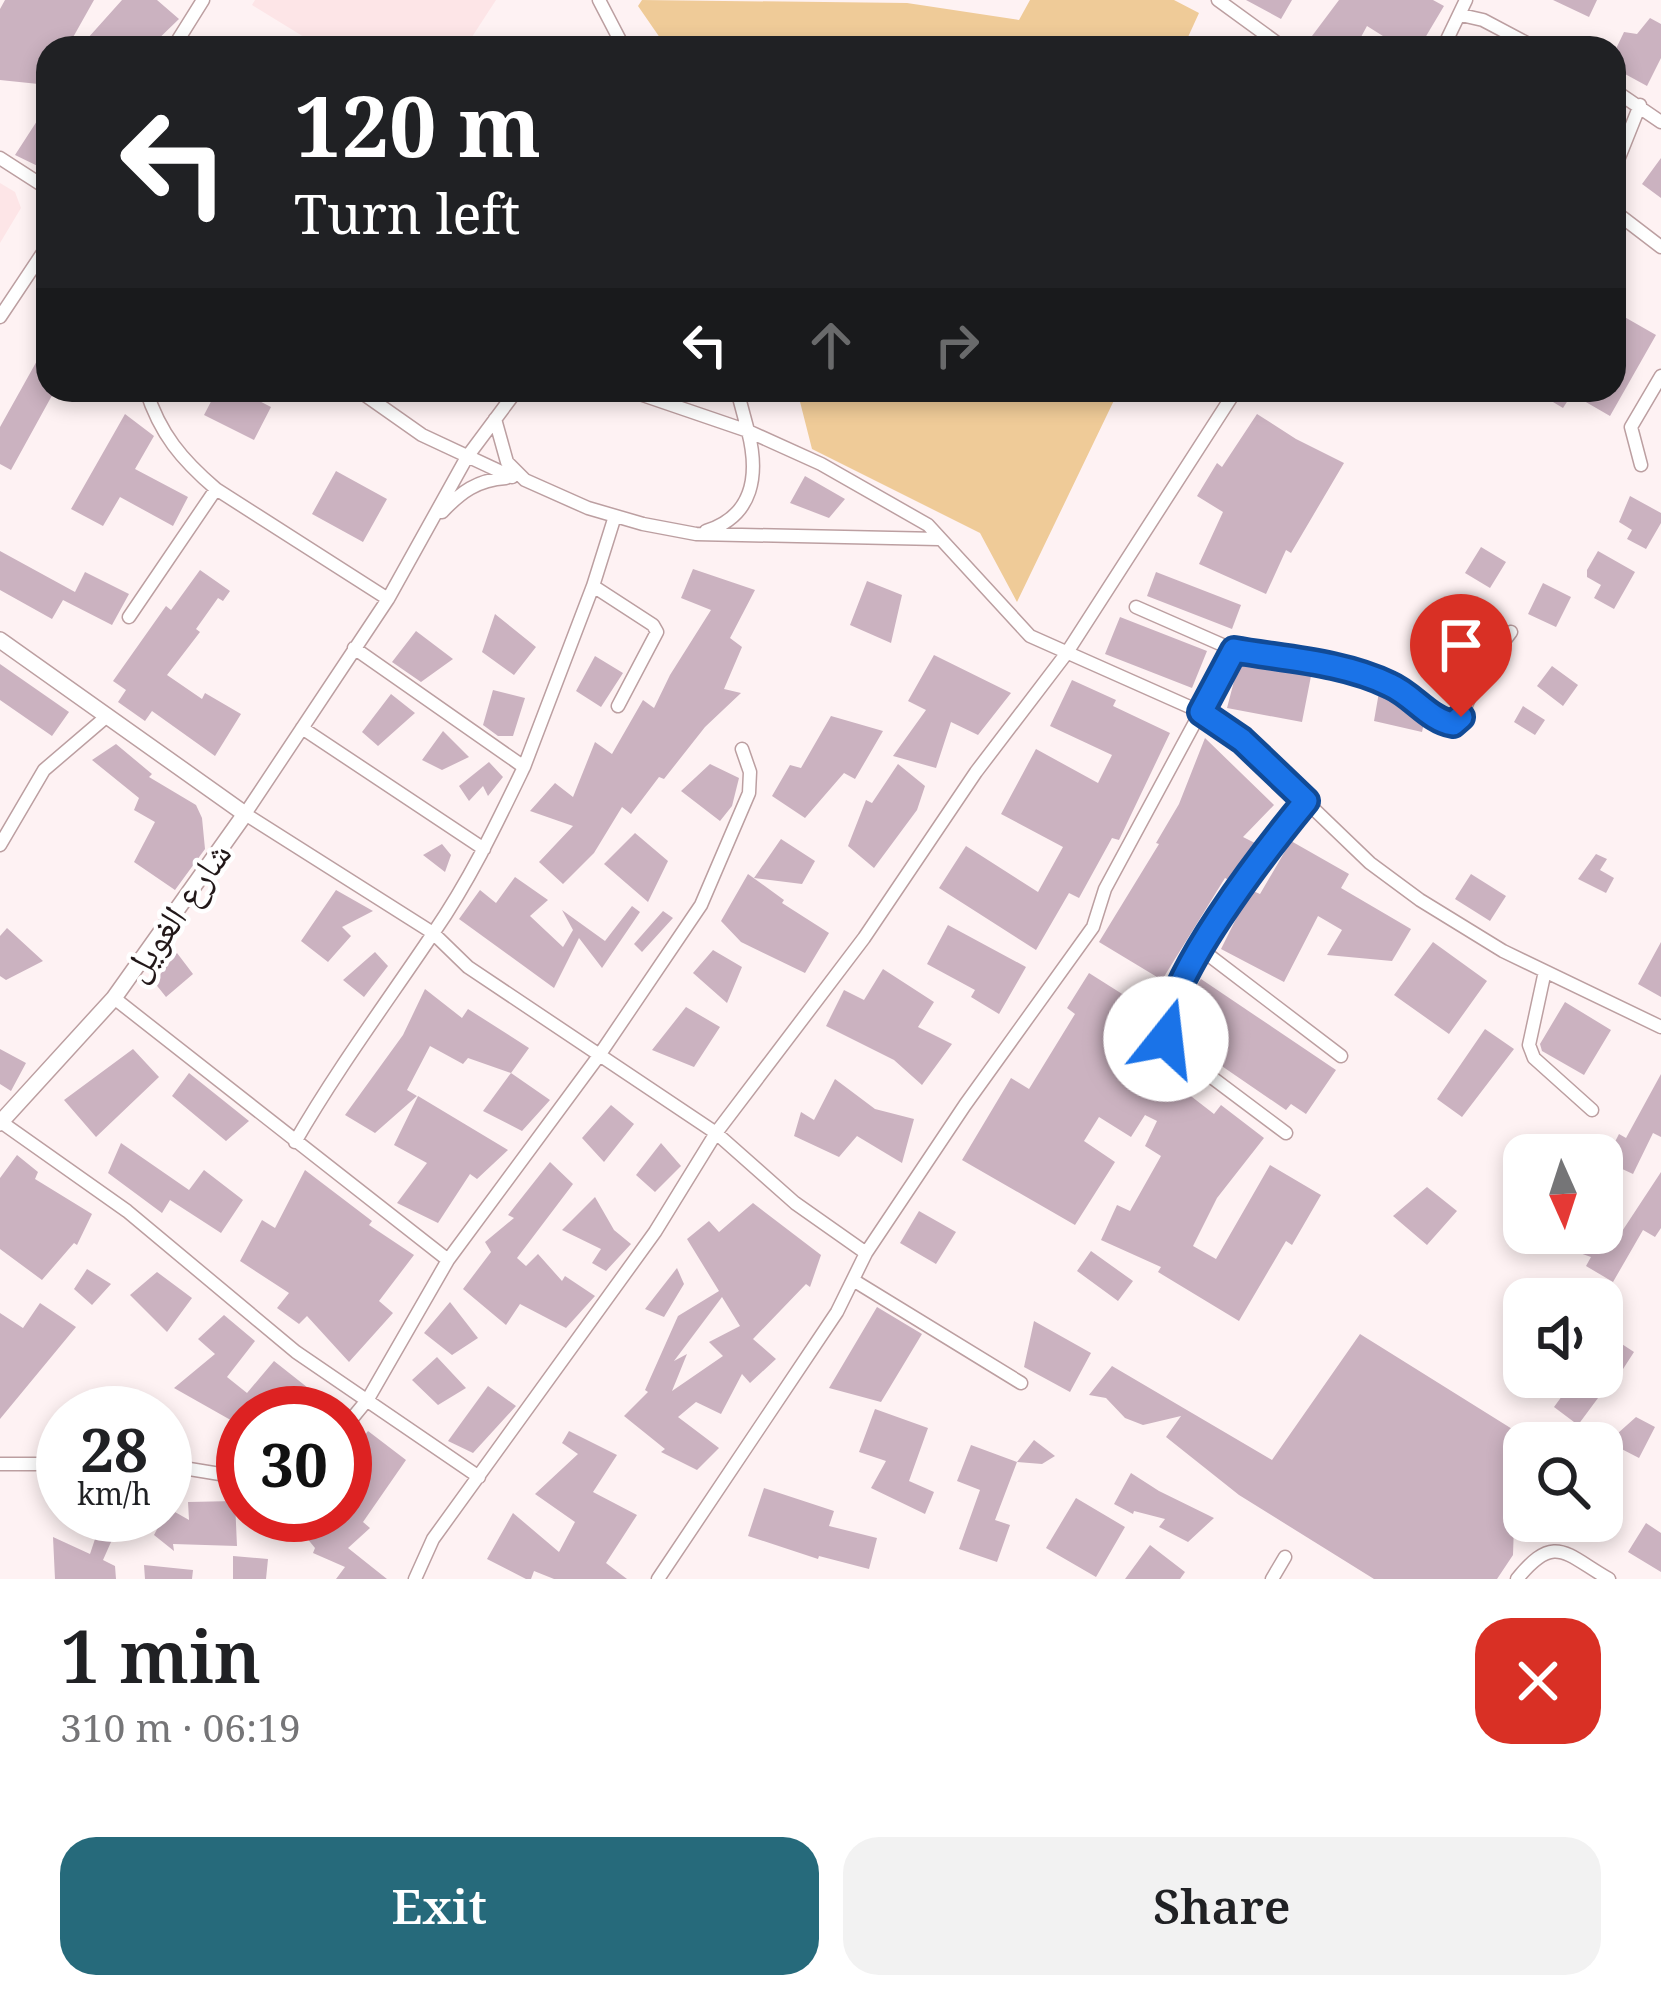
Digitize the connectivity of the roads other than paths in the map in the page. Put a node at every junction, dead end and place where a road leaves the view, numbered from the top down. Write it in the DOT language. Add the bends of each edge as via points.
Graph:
graph roads {
  1 [pos="203,0"];
  2 [pos="599,0"];
  3 [pos="1218,0"];
  4 [pos="1466,0"];
  5 [pos="1461,15"];
  6 [pos="180,36"];
  7 [pos="618,36"];
  8 [pos="1268,36"];
  9 [pos="1450,36"];
  10 [pos="1513,36"];
  11 [pos="1626,97"];
  12 [pos="1640,105"];
  13 [pos="1661,122"];
  14 [pos="1626,140"];
  15 [pos="0,158"];
  16 [pos="36,181"];
  17 [pos="1626,220"];
  18 [pos="1661,247"];
  19 [pos="36,262"];
  20 [pos="0,317"];
  21 [pos="1661,376"];
  22 [pos="151,402"];
  23 [pos="375,402"];
  24 [pos="507,402"];
  25 [pos="663,402"];
  26 [pos="740,402"];
  27 [pos="1228,402"];
  28 [pos="494,419"];
  29 [pos="748,431"];
  30 [pos="467,457"];
  31 [pos="1641,464"];
  32 [pos="519,478"];
  33 [pos="216,489"];
  34 [pos="615,516"];
  35 [pos="431,521"];
  36 [pos="696,534"];
  37 [pos="939,539"];
  38 [pos="593,586"];
  39 [pos="388,599"];
  40 [pos="1136,607"];
  41 [pos="129,617"];
  42 [pos="1511,632"];
  43 [pos="0,640"];
  44 [pos="354,649"];
  45 [pos="1234,650"];
  46 [pos="1066,654"];
  47 [pos="618,706"];
  48 [pos="1201,712"];
  49 [pos="106,716"];
  50 [pos="302,728"];
  51 [pos="742,749"];
  52 [pos="524,767"];
  53 [pos="1306,801"];
  54 [pos="245,814"];
  55 [pos="0,845"];
  56 [pos="484,849"];
  57 [pos="434,933"];
  58 [pos="1202,950"];
  59 [pos="1545,971"];
  60 [pos="115,998"];
  61 [pos="1661,1027"];
  62 [pos="1341,1056"];
  63 [pos="598,1057"];
  64 [pos="1592,1110"];
  65 [pos="0,1122"];
  66 [pos="716,1133"];
  67 [pos="1286,1133"];
  68 [pos="295,1142"];
  69 [pos="866,1253"];
  70 [pos="448,1260"];
  71 [pos="853,1280"];
  72 [pos="1021,1383"];
  73 [pos="348,1386"];
  74 [pos="372,1392"];
  75 [pos="372,1402"];
  76 [pos="0,1464"];
  77 [pos="36,1464"];
  78 [pos="479,1477"];
  79 [pos="1285,1557"];
  80 [pos="415,1579"];
  81 [pos="658,1579"];
  82 [pos="1272,1579"];
  83 [pos="1517,1579"];
  84 [pos="1609,1579"];
  1 -- 6 [label="street"];
  2 -- 7 [label="street"];
  3 -- 8 [label="street"];
  4 -- 5 [label="street"];
  5 -- 9 [label="street"];
  5 -- 10 [label="street"];
  11 -- 12 [label="street"];
  12 -- 13 [label="street"];
  12 -- 14 [label="street"];
  15 -- 16 [label="street"];
  17 -- 18 [label="street"];
  19 -- 20 [label="street"];
  21 -- 31 [label="street" via="1631,427"];
  22 -- 33 [label="street" via="165,437"];
  23 -- 30 [label="street"];
  24 -- 28 [label="street"];
  25 -- 29 [label="street"];
  26 -- 29 [label="street"];
  27 -- 46 [label="street"];
  28 -- 30 [label="street"];
  28 -- 32 [label="street"];
  29 -- 36 [label="street" via="755,456 748,499 731,519"];
  29 -- 37 [label="street" via="878,494"];
  30 -- 32 [label="street"];
  30 -- 35 [label="street"];
  32 -- 34 [label="street"];
  32 -- 35 [label="street" via="466,489"];
  33 -- 39 [label="street"];
  33 -- 41 [label="street"];
  34 -- 36 [label="street"];
  34 -- 38 [label="street"];
  35 -- 39 [label="street"];
  36 -- 37 [label="street"];
  37 -- 46 [label="street" via="1030,636"];
  38 -- 47 [label="street" via="657,632"];
  38 -- 52 [label="street"];
  39 -- 44 [label="street"];
  40 -- 45 [label="street"];
  42 -- 45 [label="street" via="1453,724 1360,674"];
  43 -- 49 [label="street, شارع الغويل"];
  44 -- 50 [label="street"];
  44 -- 52 [label="street"];
  45 -- 48 [label="street"];
  46 -- 48 [label="street"];
  46 -- 66 [label="street"];
  48 -- 53 [label="street"];
  48 -- 69 [label="street" via="1105,889 1093,927"];
  49 -- 54 [label="street, شارع الغويل"];
  49 -- 55 [label="street" via="44,770"];
  50 -- 54 [label="street"];
  50 -- 56 [label="street"];
  51 -- 63 [label="street" via="749,793 701,905"];
  52 -- 56 [label="street"];
  53 -- 58 [label="street"];
  53 -- 59 [label="street" via="1420,901"];
  54 -- 57 [label="street"];
  54 -- 60 [label="street, شارع الغويل"];
  56 -- 57 [label="street"];
  57 -- 63 [label="street" via="468,968"];
  57 -- 68 [label="street" via="328,1081"];
  58 -- 62 [label="street"];
  58 -- 67 [label="street" via="1168,1012 1166,1039"];
  59 -- 61 [label="street"];
  59 -- 64 [label="street" via="1528,1046"];
  60 -- 65 [label="street, شارع الغويل"];
  60 -- 68 [label="street"];
  63 -- 66 [label="street"];
  63 -- 70 [label="street"];
  65 -- 73 [label="street"];
  66 -- 69 [label="street"];
  66 -- 78 [label="street" via="656,1232"];
  68 -- 70 [label="street"];
  69 -- 71 [label="street"];
  70 -- 74 [label="street"];
  71 -- 72 [label="street"];
  71 -- 81 [label="street"];
  75 -- 78 [label="street"];
  76 -- 77 [label="street"];
  78 -- 80 [label="street" via="433,1539"];
  79 -- 82 [label="street"];
  83 -- 84 [label="street" via="1547,1550"];
}
